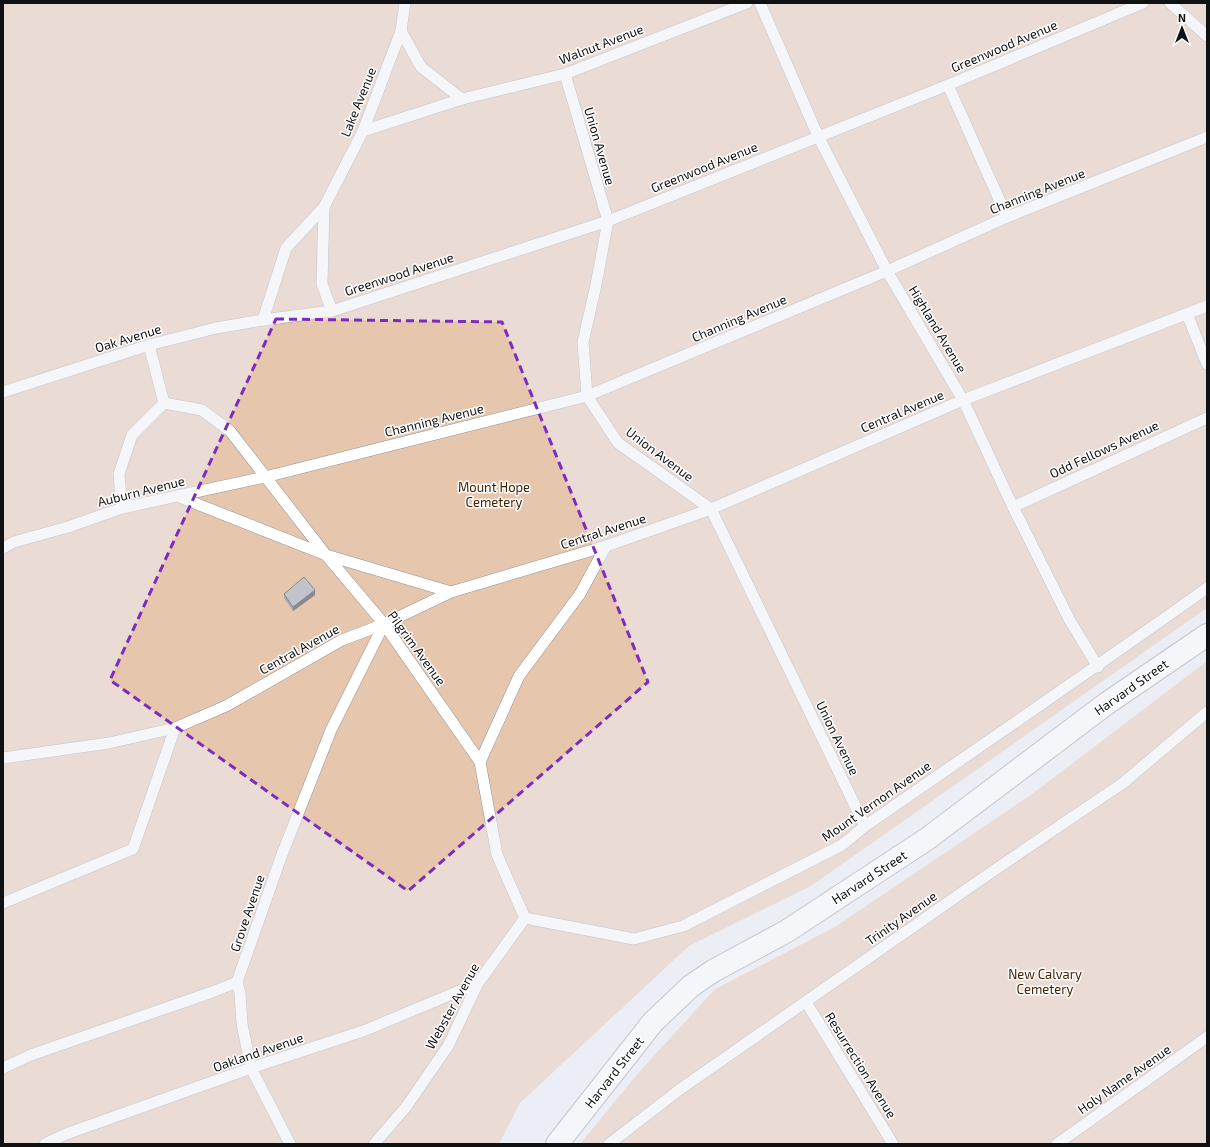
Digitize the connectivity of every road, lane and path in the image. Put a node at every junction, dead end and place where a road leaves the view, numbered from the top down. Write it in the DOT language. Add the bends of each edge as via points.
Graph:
graph roads {
  1 [pos="404,3"];
  2 [pos="747,3"];
  3 [pos="760,3"];
  4 [pos="1143,3"];
  5 [pos="1170,3"];
  6 [pos="401,31"];
  7 [pos="1207,36"];
  8 [pos="565,74"];
  9 [pos="948,85"];
  10 [pos="462,100"];
  11 [pos="363,131"];
  12 [pos="818,136"];
  13 [pos="1207,137"];
  14 [pos="324,207"];
  15 [pos="1007,217"];
  16 [pos="608,221"];
  17 [pos="887,271"];
  18 [pos="1207,306"];
  19 [pos="332,311"];
  20 [pos="1187,314"];
  21 [pos="263,320"];
  22 [pos="149,345"];
  23 [pos="1207,364"];
  24 [pos="3,392"];
  25 [pos="587,396"];
  26 [pos="963,400"];
  27 [pos="164,403"];
  28 [pos="1207,418"];
  29 [pos="265,477"];
  30 [pos="176,496"];
  31 [pos="1013,506"];
  32 [pos="122,508"];
  33 [pos="711,509"];
  34 [pos="606,546"];
  35 [pos="3,548"];
  36 [pos="326,555"];
  37 [pos="1207,588"];
  38 [pos="452,592"];
  39 [pos="384,624"];
  40 [pos="1207,635"];
  41 [pos="1098,667"];
  42 [pos="1207,712"];
  43 [pos="174,728"];
  44 [pos="3,758"];
  45 [pos="480,762"];
  46 [pos="865,826"];
  47 [pos="3,903"];
  48 [pos="525,918"];
  49 [pos="237,982"];
  50 [pos="478,983"];
  51 [pos="806,1002"];
  52 [pos="1207,1037"];
  53 [pos="3,1068"];
  54 [pos="250,1068"];
  55 [pos="45,1144"];
  56 [pos="289,1144"];
  57 [pos="374,1144"];
  58 [pos="557,1144"];
  59 [pos="609,1144"];
  60 [pos="893,1144"];
  61 [pos="1056,1144"];
  1 -- 6 [label="lane, Lake Avenue"];
  2 -- 8 [label="lane, Walnut Avenue"];
  3 -- 12 [label="lane, Highland Avenue"];
  4 -- 9 [label="lane, Greenwood Avenue"];
  5 -- 7 [label="lane"];
  6 -- 10 [label="lane" via="421,67"];
  6 -- 11 [label="lane, Lake Avenue"];
  8 -- 10 [label="lane, Walnut Avenue"];
  8 -- 16 [label="lane, Union Avenue"];
  9 -- 12 [label="lane, Greenwood Avenue"];
  9 -- 15 [label="lane"];
  10 -- 11 [label="lane, Walnut Avenue"];
  11 -- 14 [label="lane, Lake Avenue"];
  12 -- 16 [label="lane, Greenwood Avenue"];
  12 -- 17 [label="lane, Highland Avenue"];
  13 -- 15 [label="lane, Channing Avenue"];
  14 -- 19 [label="lane, Lake Avenue" via="322,284"];
  14 -- 21 [label="lane, Lake Avenue" via="286,248"];
  15 -- 17 [label="lane, Channing Avenue"];
  16 -- 19 [label="lane, Greenwood Avenue"];
  16 -- 25 [label="lane, Union Avenue" via="583,342"];
  17 -- 25 [label="lane, Channing Avenue"];
  17 -- 26 [label="lane, Highland Avenue"];
  18 -- 20 [label="lane, Central Avenue"];
  19 -- 21 [label="lane, Greenwood Avenue"];
  20 -- 23 [label="lane"];
  20 -- 26 [label="lane, Central Avenue"];
  21 -- 22 [label="lane, Oak Avenue" via="216,328"];
  22 -- 24 [label="lane, Oak Avenue"];
  22 -- 27 [label="lane"];
  25 -- 29 [label="lane, Channing Avenue"];
  25 -- 33 [label="lane, Union Avenue" via="618,443"];
  26 -- 31 [label="lane, Highland Avenue"];
  26 -- 33 [label="lane, Central Avenue"];
  27 -- 29 [label="lane, Pilgrim Avenue" via="202,410 213,418 230,431"];
  27 -- 32 [label="lane" via="132,435 119,474"];
  28 -- 31 [label="lane, Odd Fellows Avenue"];
  29 -- 30 [label="lane, Auburn Avenue"];
  29 -- 36 [label="lane, Pilgrim Avenue"];
  30 -- 32 [label="lane, Auburn Avenue"];
  30 -- 36 [label="lane, Pilgrim Avenue"];
  31 -- 41 [label="lane, Highland Avenue" via="1070,619"];
  32 -- 35 [label="lane, Auburn Avenue" via="14,542"];
  33 -- 34 [label="lane, Central Avenue"];
  33 -- 46 [label="lane, Union Avenue"];
  34 -- 38 [label="lane, Central Avenue"];
  34 -- 45 [label="lane" via="580,594 519,676"];
  36 -- 38 [label="lane, Pilgrim Avenue"];
  36 -- 39 [label="lane, Pilgrim Avenue"];
  37 -- 41 [label="lane, Mount Vernon Avenue"];
  38 -- 39 [label="lane, Central Avenue"];
  39 -- 43 [label="lane, Central Avenue" via="342,640 226,706"];
  39 -- 45 [label="lane, Pilgrim Avenue"];
  39 -- 49 [label="lane, Grove Avenue" via="331,730 281,858"];
  40 -- 58 [label="main road, Harvard Street" via="1106,704 927,839 787,931 713,971 691,986 653,1022"];
  41 -- 46 [label="lane, Mount Vernon Avenue"];
  42 -- 51 [label="lane, Trinity Avenue" via="1123,783"];
  43 -- 44 [label="lane, Central Avenue" via="109,743"];
  43 -- 47 [label="lane" via="133,849"];
  45 -- 48 [label="lane, Pilgrim Avenue" via="497,855"];
  46 -- 48 [label="lane, Mount Vernon Avenue" via="842,845 676,928 634,939"];
  48 -- 50 [label="lane, Webster Avenue"];
  49 -- 53 [label="lane" via="31,1055"];
  49 -- 54 [label="lane"];
  50 -- 54 [label="lane, Oakland Avenue" via="366,1030"];
  50 -- 57 [label="lane, Webster Avenue" via="448,1046 406,1106"];
  51 -- 59 [label="lane, Trinity Avenue" via="679,1090"];
  51 -- 60 [label="lane, Resurrection Avenue"];
  52 -- 61 [label="lane, Holy Name Avenue"];
  54 -- 55 [label="lane, Oakland Avenue" via="66,1134"];
  54 -- 56 [label="lane"];
}
